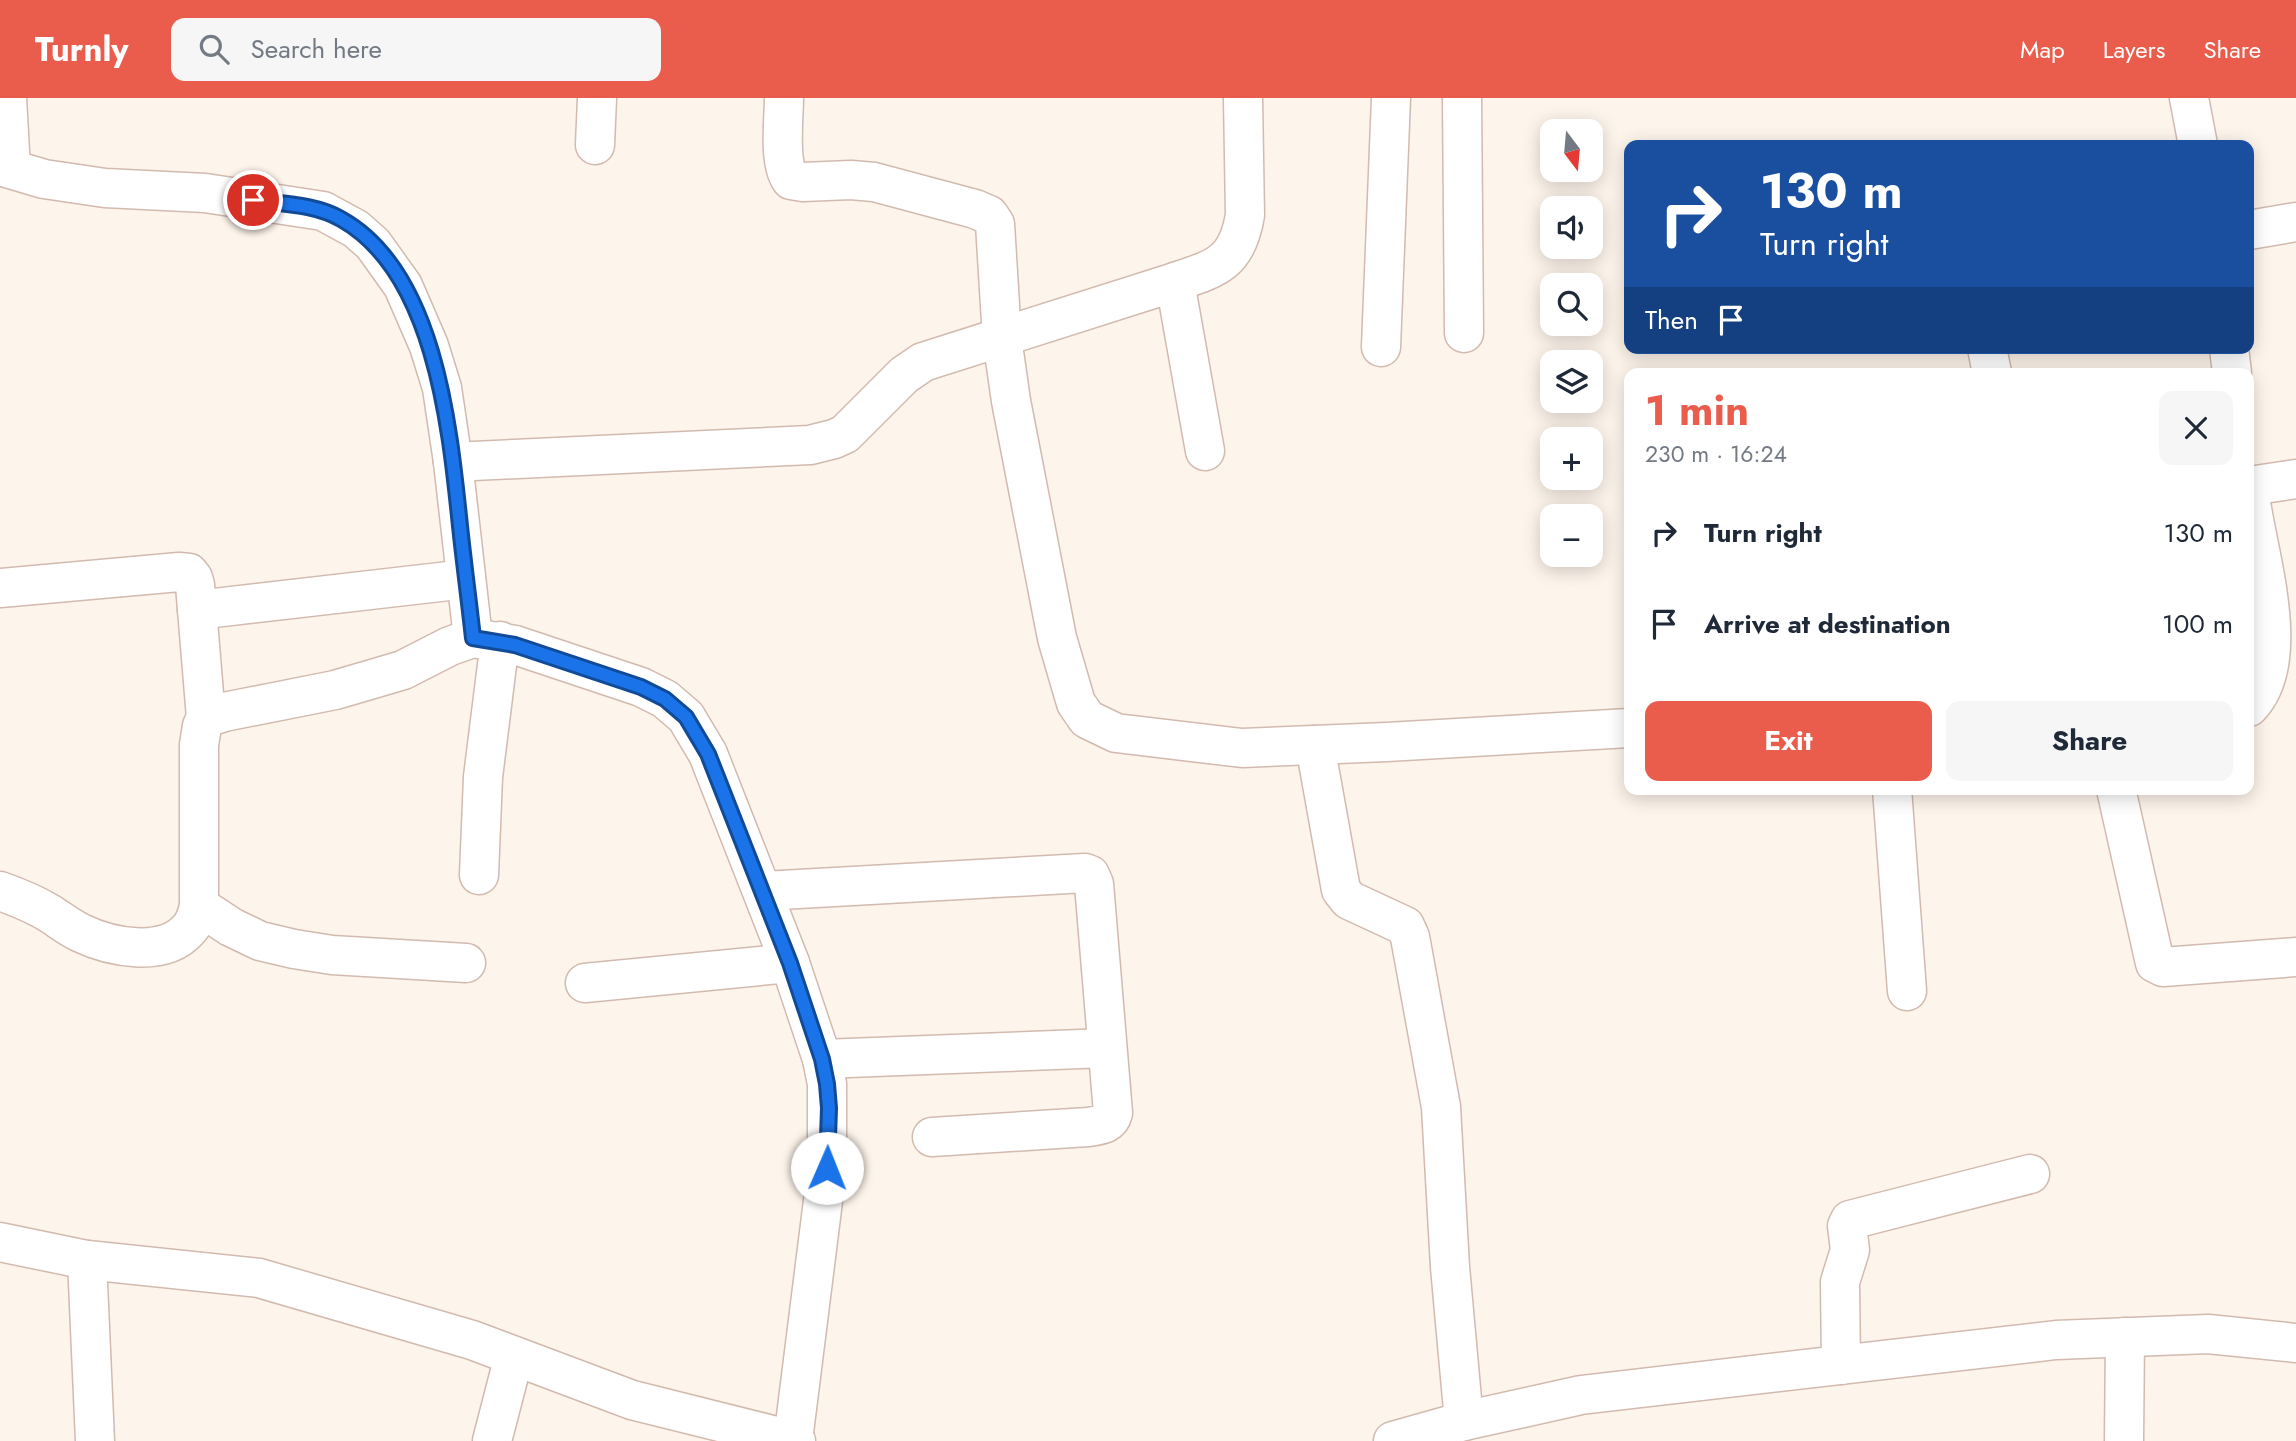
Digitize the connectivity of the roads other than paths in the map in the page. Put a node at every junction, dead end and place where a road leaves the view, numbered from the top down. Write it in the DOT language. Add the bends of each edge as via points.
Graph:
graph roads {
  1 [pos="7,98"];
  2 [pos="597,98"];
  3 [pos="784,98"];
  4 [pos="1243,98"];
  5 [pos="1391,98"];
  6 [pos="1462,98"];
  7 [pos="2189,98"];
  8 [pos="2196,140"];
  9 [pos="594,145"];
  10 [pos="5,168"];
  11 [pos="2296,222"];
  12 [pos="2254,229"];
  13 [pos="1175,282"];
  14 [pos="1464,333"];
  15 [pos="1002,338"];
  16 [pos="1381,347"];
  17 [pos="1205,451"];
  18 [pos="453,462"];
  19 [pos="2296,479"];
  20 [pos="2254,486"];
  21 [pos="2254,506"];
  22 [pos="466,579"];
  23 [pos="0,588"];
  24 [pos="197,611"];
  25 [pos="2284,622"];
  26 [pos="486,639"];
  27 [pos="2254,701"];
  28 [pos="206,718"];
  29 [pos="1624,728"];
  30 [pos="1315,745"];
  31 [pos="1892,795"];
  32 [pos="2117,795"];
  33 [pos="479,875"];
  34 [pos="0,891"];
  35 [pos="763,891"];
  36 [pos="199,906"];
  37 [pos="2296,957"];
  38 [pos="466,963"];
  39 [pos="790,963"];
  40 [pos="585,983"];
  41 [pos="1907,991"];
  42 [pos="1107,1048"];
  43 [pos="822,1059"];
  44 [pos="932,1137"];
  45 [pos="2030,1174"];
  46 [pos="0,1242"];
  47 [pos="87,1259"];
  48 [pos="2125,1337"];
  49 [pos="2296,1343"];
  50 [pos="514,1356"];
  51 [pos="1842,1365"];
  52 [pos="1464,1421"];
  53 [pos="95,1441"];
  54 [pos="492,1441"];
  55 [pos="794,1441"];
  56 [pos="1394,1441"];
  57 [pos="2124,1441"];
  1 -- 10 [label="street"];
  2 -- 9 [label="street"];
  3 -- 15 [label="street" via="785,170 791,180 874,182 975,209 992,219"];
  4 -- 13 [label="street" via="1245,215 1236,248 1214,268"];
  5 -- 16 [label="street"];
  6 -- 14 [label="street"];
  7 -- 8 [label="street"];
  10 -- 18 [label="street" via="105,188 205,193 300,206 323,211 356,229 390,265 415,312 439,378"];
  11 -- 12 [label="street"];
  13 -- 15 [label="street"];
  13 -- 17 [label="street"];
  15 -- 18 [label="street" via="923,362 904,374 845,434 824,442"];
  15 -- 30 [label="street" via="1057,638 1081,712 1116,733 1242,748"];
  18 -- 22 [label="street"];
  19 -- 20 [label="street"];
  21 -- 25 [label="street"];
  22 -- 24 [label="street"];
  22 -- 26 [label="street"];
  23 -- 24 [label="street" via="189,573"];
  24 -- 28 [label="street"];
  25 -- 27 [label="street" via="2267,678"];
  26 -- 28 [label="street" via="450,646 403,670 335,690"];
  26 -- 33 [label="street"];
  26 -- 35 [label="street" via="641,687 686,717 708,754"];
  28 -- 36 [label="street" via="199,745"];
  29 -- 30 [label="street"];
  30 -- 52 [label="street" via="1341,890 1349,900 1405,926 1410,937 1441,1107"];
  31 -- 41 [label="street"];
  32 -- 37 [label="street" via="2155,963 2163,967"];
  34 -- 36 [label="street" via="87,936 133,946 149,947 177,939 194,922"];
  35 -- 39 [label="street"];
  35 -- 42 [label="street" via="1088,873 1094,884"];
  36 -- 38 [label="street" via="260,941 294,949"];
  39 -- 40 [label="street"];
  39 -- 43 [label="street"];
  42 -- 43 [label="street"];
  42 -- 44 [label="street" via="1113,1112 1108,1122"];
  43 -- 55 [label="street" via="829,1108 827,1168"];
  45 -- 51 [label="street" via="1850,1220 1851,1248 1840,1282"];
  46 -- 47 [label="street"];
  47 -- 50 [label="street" via="259,1278"];
  47 -- 53 [label="street"];
  48 -- 49 [label="street" via="2208,1334"];
  48 -- 51 [label="street" via="2056,1340"];
  48 -- 57 [label="street"];
  50 -- 54 [label="street"];
  50 -- 55 [label="street" via="632,1399"];
  51 -- 52 [label="street" via="1581,1395"];
  52 -- 56 [label="street"];
}
